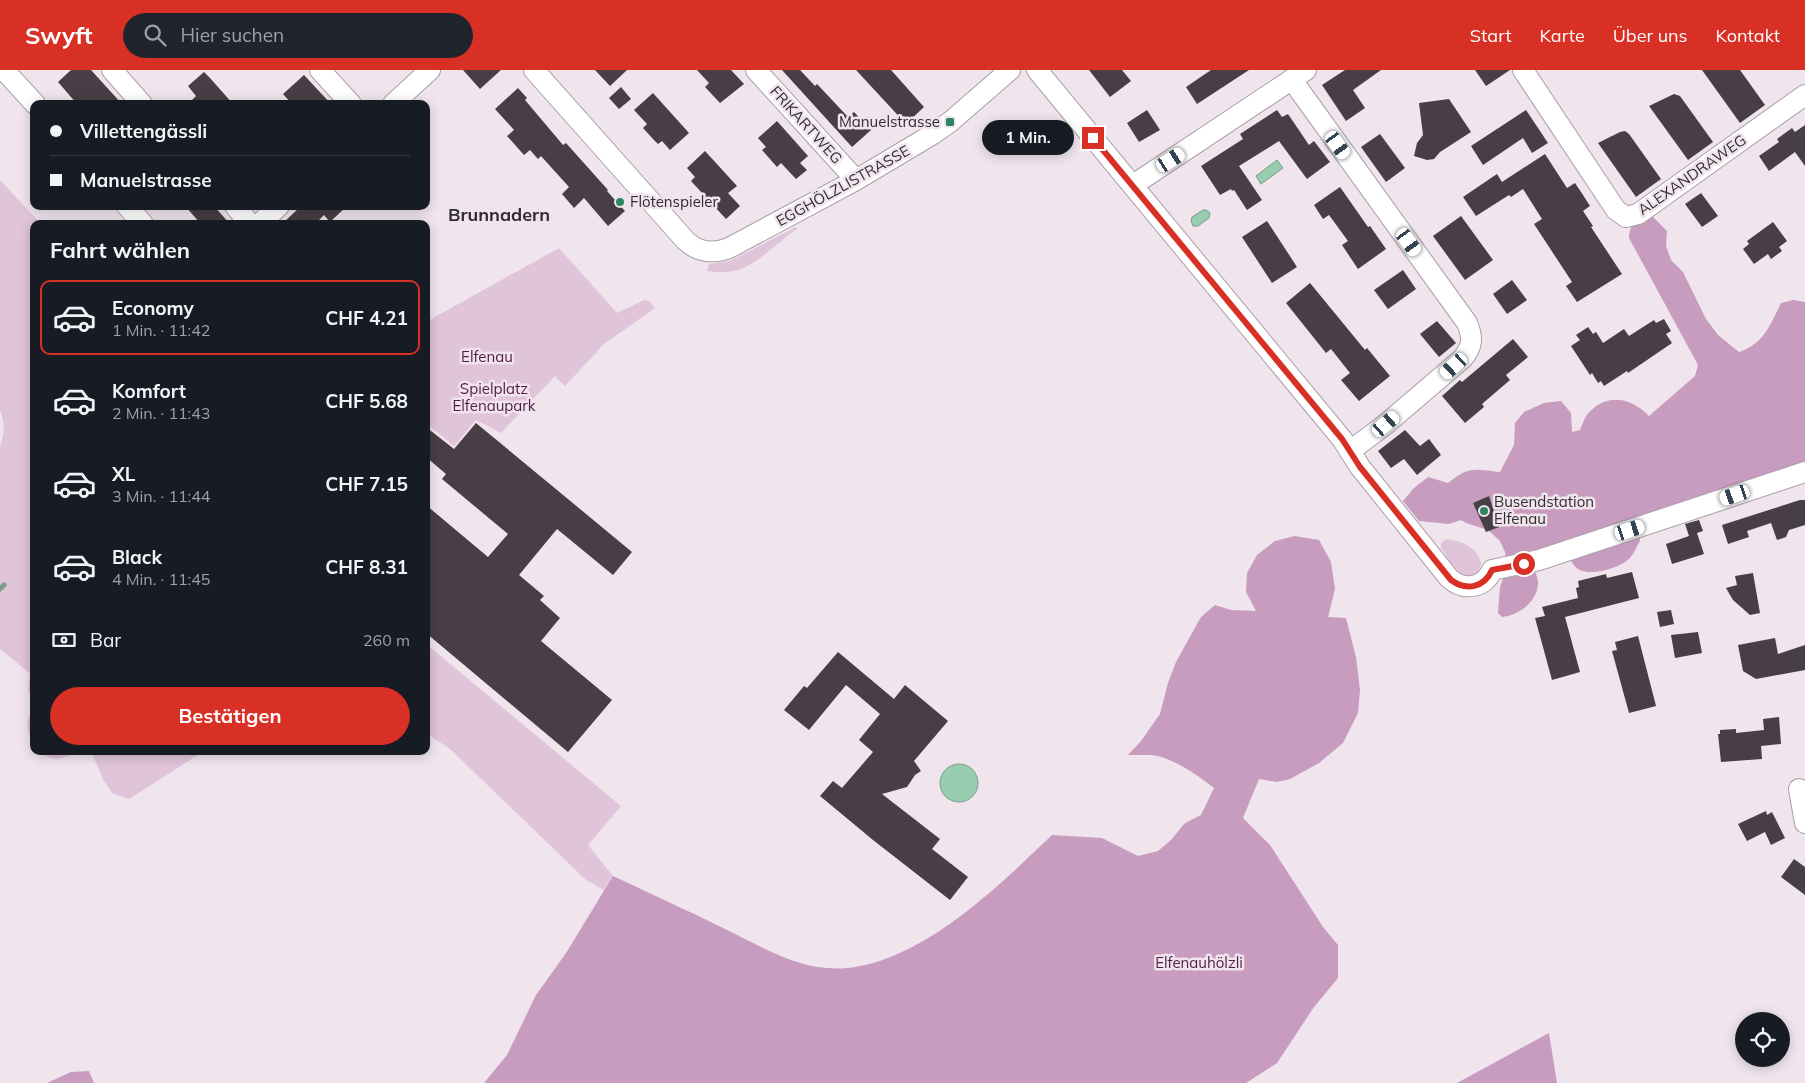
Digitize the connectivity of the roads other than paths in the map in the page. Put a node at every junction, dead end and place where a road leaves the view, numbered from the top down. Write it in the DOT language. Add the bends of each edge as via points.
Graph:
graph roads {
  1 [pos="4,70"];
  2 [pos="112,70"];
  3 [pos="320,70"];
  4 [pos="430,70"];
  5 [pos="534,70"];
  6 [pos="756,70"];
  7 [pos="1010,70"];
  8 [pos="1037,70"];
  9 [pos="1523,70"];
  10 [pos="1299,75"];
  11 [pos="1805,95"];
  12 [pos="30,100"];
  13 [pos="138,100"];
  14 [pos="347,100"];
  15 [pos="397,100"];
  16 [pos="856,180"];
  17 [pos="1133,185"];
  18 [pos="131,210"];
  19 [pos="238,210"];
  20 [pos="275,210"];
  21 [pos="139,220"];
  22 [pos="247,220"];
  23 [pos="264,220"];
  24 [pos="1350,452"];
  25 [pos="1805,472"];
  26 [pos="1799,789"];
  27 [pos="1805,822"];
  1 -- 12 [label="street"];
  2 -- 13 [label="street"];
  3 -- 14 [label="street"];
  4 -- 15 [label="street"];
  5 -- 16 [label="street, EGGHÖLZLISTRASSE" via="689,244 702,250 716,252 729,248"];
  6 -- 16 [label="street, FRIKARTWEG"];
  7 -- 16 [label="street, EGGHÖLZLISTRASSE" via="947,124"];
  8 -- 17 [label="street"];
  9 -- 11 [label="street, ALEXANDRAWEG" via="1616,210 1626,217 1638,214"];
  10 -- 17 [label="street"];
  10 -- 24 [label="street" via="1471,333 1469,352 1462,359"];
  17 -- 24 [label="street"];
  18 -- 21 [label="street"];
  19 -- 22 [label="street"];
  20 -- 23 [label="street"];
  24 -- 25 [label="street" via="1451,580 1462,586 1475,586 1486,580 1492,570 1539,560"];
  26 -- 27 [label="street"];
}
